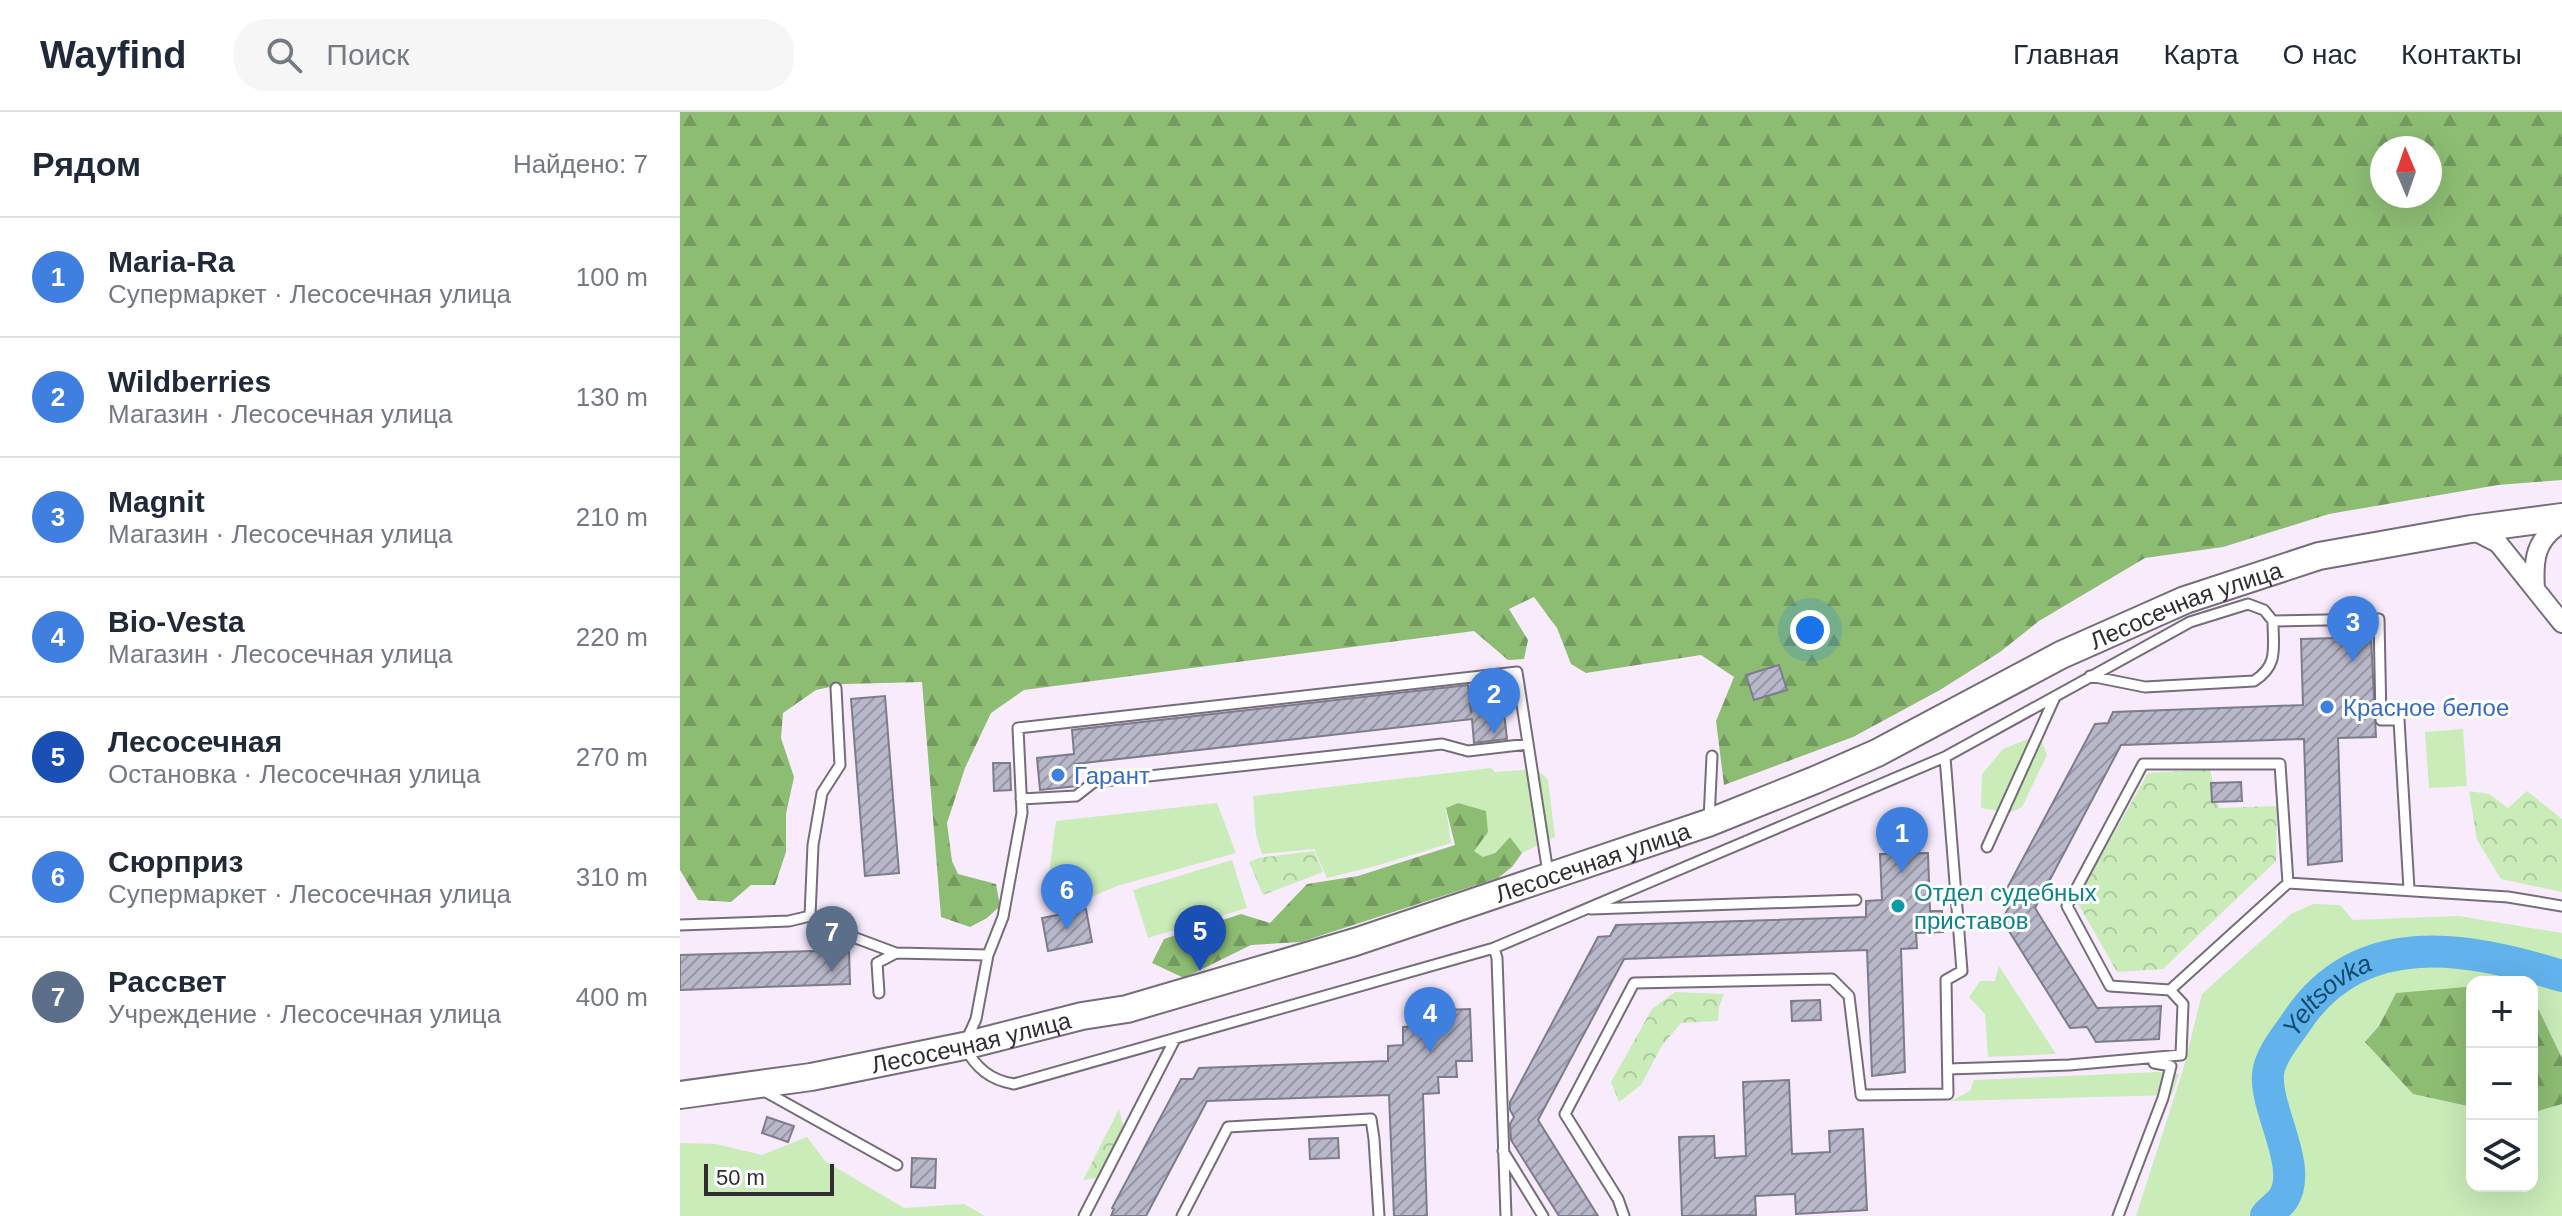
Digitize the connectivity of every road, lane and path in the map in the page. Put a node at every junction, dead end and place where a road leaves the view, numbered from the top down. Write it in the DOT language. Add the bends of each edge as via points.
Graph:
graph roads {
  1 [pos="2562,517"];
  2 [pos="2562,523"];
  3 [pos="2471,529"];
  4 [pos="2535,589"];
  5 [pos="2273,621"];
  6 [pos="2562,623"];
  7 [pos="2090,676"];
  8 [pos="836,688"];
  9 [pos="2055,697"];
  10 [pos="1528,744"];
  11 [pos="1712,756"];
  12 [pos="1945,757"];
  13 [pos="1021,799"];
  14 [pos="1708,823"];
  15 [pos="1987,847"];
  16 [pos="1549,879"];
  17 [pos="2288,883"];
  18 [pos="2409,889"];
  19 [pos="1856,900"];
  20 [pos="2562,906"];
  21 [pos="1584,910"];
  22 [pos="810,916"];
  23 [pos="680,925"];
  24 [pos="1494,948"];
  25 [pos="896,953"];
  26 [pos="988,955"];
  27 [pos="2170,990"];
  28 [pos="879,993"];
  29 [pos="1174,1041"];
  30 [pos="964,1046"];
  31 [pos="2143,1061"];
  32 [pos="1948,1069"];
  33 [pos="753,1085"];
  34 [pos="680,1095"];
  35 [pos="1502,1150"];
  36 [pos="897,1165"];
  37 [pos="1084,1216"];
  38 [pos="1182,1216"];
  39 [pos="1379,1216"];
  40 [pos="1506,1216"];
  41 [pos="1543,1216"];
  42 [pos="1624,1216"];
  43 [pos="2118,1216"];
  1 -- 3 [label="street, Лесосечная улица"];
  2 -- 4 [label="street" via="2539,542 2533,563"];
  3 -- 4 [label="street" via="2498,543"];
  3 -- 14 [label="street, Лесосечная улица" via="2319,556 2185,600 2061,655 1877,753"];
  4 -- 6 [label="street"];
  5 -- 7 [label="lane" via="2264,610 2248,604 2190,622"];
  5 -- 7 [label="lane" via="2272,662 2254,681 2145,687"];
  5 -- 18 [label="lane" via="2379,619 2381,720 2399,720"];
  7 -- 9 [label="lane"];
  8 -- 22 [label="lane" via="840,765 822,793"];
  9 -- 12 [label="lane"];
  9 -- 15 [label="lane"];
  10 -- 13 [label="lane" via="1468,751 1442,744 1094,782 1076,796"];
  10 -- 13 [label="lane" via="1517,672 1499,672 1018,728"];
  10 -- 16 [label="lane"];
  11 -- 14 [label="lane"];
  12 -- 21 [label="lane"];
  12 -- 32 [label="lane" via="1962,971 1946,980"];
  13 -- 26 [label="lane" via="1003,917"];
  14 -- 16 [label="street, Лесосечная улица"];
  16 -- 30 [label="street, Лесосечная улица" via="1140,1005"];
  17 -- 18 [label="lane"];
  17 -- 27 [label="lane"];
  17 -- 27 [label="lane" via="2280,764 2143,764 2067,906 2110,986"];
  18 -- 20 [label="lane"];
  19 -- 21 [label="lane"];
  21 -- 24 [label="lane"];
  22 -- 23 [label="lane"];
  22 -- 25 [label="lane"];
  24 -- 29 [label="lane"];
  24 -- 35 [label="lane"];
  25 -- 26 [label="lane"];
  25 -- 28 [label="lane" via="877,963"];
  26 -- 30 [label="lane" via="976,1019"];
  27 -- 31 [label="lane" via="2183,1004 2181,1055"];
  29 -- 30 [label="lane" via="1014,1084 996,1081"];
  29 -- 37 [label="lane"];
  30 -- 33 [label="street, Лесосечная улица"];
  31 -- 32 [label="lane"];
  31 -- 43 [label="lane" via="2171,1066"];
  32 -- 42 [label="lane" via="1948,1094 1861,1095 1849,996 1832,979 1634,983 1565,1114"];
  33 -- 34 [label="street, Лесосечная улица"];
  33 -- 36 [label="lane"];
  35 -- 40 [label="lane"];
  35 -- 41 [label="lane"];
  38 -- 39 [label="lane" via="1228,1127 1371,1119"];
}
